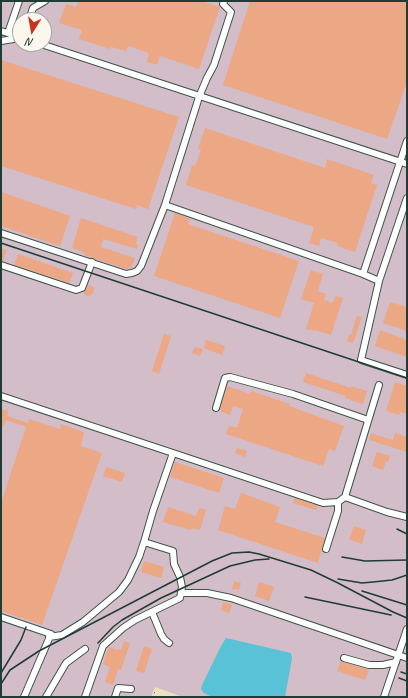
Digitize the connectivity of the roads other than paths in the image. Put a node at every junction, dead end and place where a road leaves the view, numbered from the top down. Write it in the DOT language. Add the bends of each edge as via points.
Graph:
graph roads {
  1 [pos="19,1"];
  2 [pos="46,1"];
  3 [pos="224,1"];
  4 [pos="32,12"];
  5 [pos="1,31"];
  6 [pos="8,33"];
  7 [pos="12,35"];
  8 [pos="12,39"];
  9 [pos="1,40"];
  10 [pos="52,48"];
  11 [pos="199,96"];
  12 [pos="407,141"];
  13 [pos="400,162"];
  14 [pos="407,164"];
  15 [pos="407,198"];
  16 [pos="165,205"];
  17 [pos="1,233"];
  18 [pos="92,262"];
  19 [pos="1,265"];
  20 [pos="363,274"];
  21 [pos="379,281"];
  22 [pos="407,375"];
  23 [pos="379,385"];
  24 [pos="1,396"];
  25 [pos="216,408"];
  26 [pos="368,420"];
  27 [pos="173,453"];
  28 [pos="344,497"];
  29 [pos="338,502"];
  30 [pos="407,516"];
  31 [pos="144,542"];
  32 [pos="326,549"];
  33 [pos="182,593"];
  34 [pos="152,612"];
  35 [pos="1,617"];
  36 [pos="407,630"];
  37 [pos="49,637"];
  38 [pos="169,643"];
  39 [pos="85,649"];
  40 [pos="398,655"];
  41 [pos="344,658"];
  42 [pos="407,658"];
  43 [pos="396,662"];
  44 [pos="131,689"];
  45 [pos="24,697"];
  46 [pos="46,697"];
  47 [pos="85,697"];
  48 [pos="115,697"];
  49 [pos="384,697"];
  1 -- 6 [label="lane"];
  2 -- 4 [label="lane" via="34,8"];
  3 -- 11 [label="lane" via="223,4 231,12 214,65"];
  5 -- 6 [label="lane"];
  6 -- 7 [label="lane"];
  8 -- 9 [label="lane"];
  10 -- 11 [label="lane"];
  11 -- 13 [label="lane"];
  11 -- 16 [label="lane"];
  12 -- 13 [label="lane"];
  13 -- 14 [label="lane"];
  13 -- 20 [label="lane"];
  15 -- 21 [label="lane"];
  16 -- 18 [label="lane" via="137,271 126,274"];
  16 -- 20 [label="lane"];
  17 -- 18 [label="lane"];
  18 -- 19 [label="lane" via="82,288 76,290"];
  20 -- 21 [label="lane"];
  21 -- 22 [label="lane" via="361,360"];
  23 -- 26 [label="lane"];
  24 -- 27 [label="lane"];
  25 -- 26 [label="lane" via="225,378 230,377 292,394"];
  26 -- 28 [label="lane"];
  27 -- 29 [label="lane" via="324,503"];
  27 -- 31 [label="lane"];
  28 -- 29 [label="lane"];
  28 -- 30 [label="lane"];
  29 -- 32 [label="lane" via="338,511"];
  31 -- 33 [label="lane" via="173,551"];
  31 -- 37 [label="lane" via="128,580 119,592 83,622 62,635"];
  33 -- 34 [label="lane" via="180,598"];
  33 -- 40 [label="lane" via="207,593 231,598"];
  34 -- 38 [label="lane" via="160,634"];
  34 -- 47 [label="lane" via="123,628 103,646"];
  35 -- 37 [label="lane" via="51,634"];
  36 -- 40 [label="lane"];
  37 -- 45 [label="lane"];
  39 -- 46 [label="lane" via="66,663"];
  40 -- 42 [label="lane"];
  40 -- 43 [label="lane"];
  41 -- 43 [label="lane" via="364,665"];
  43 -- 49 [label="lane"];
  44 -- 48 [label="lane" via="118,688"];
}
